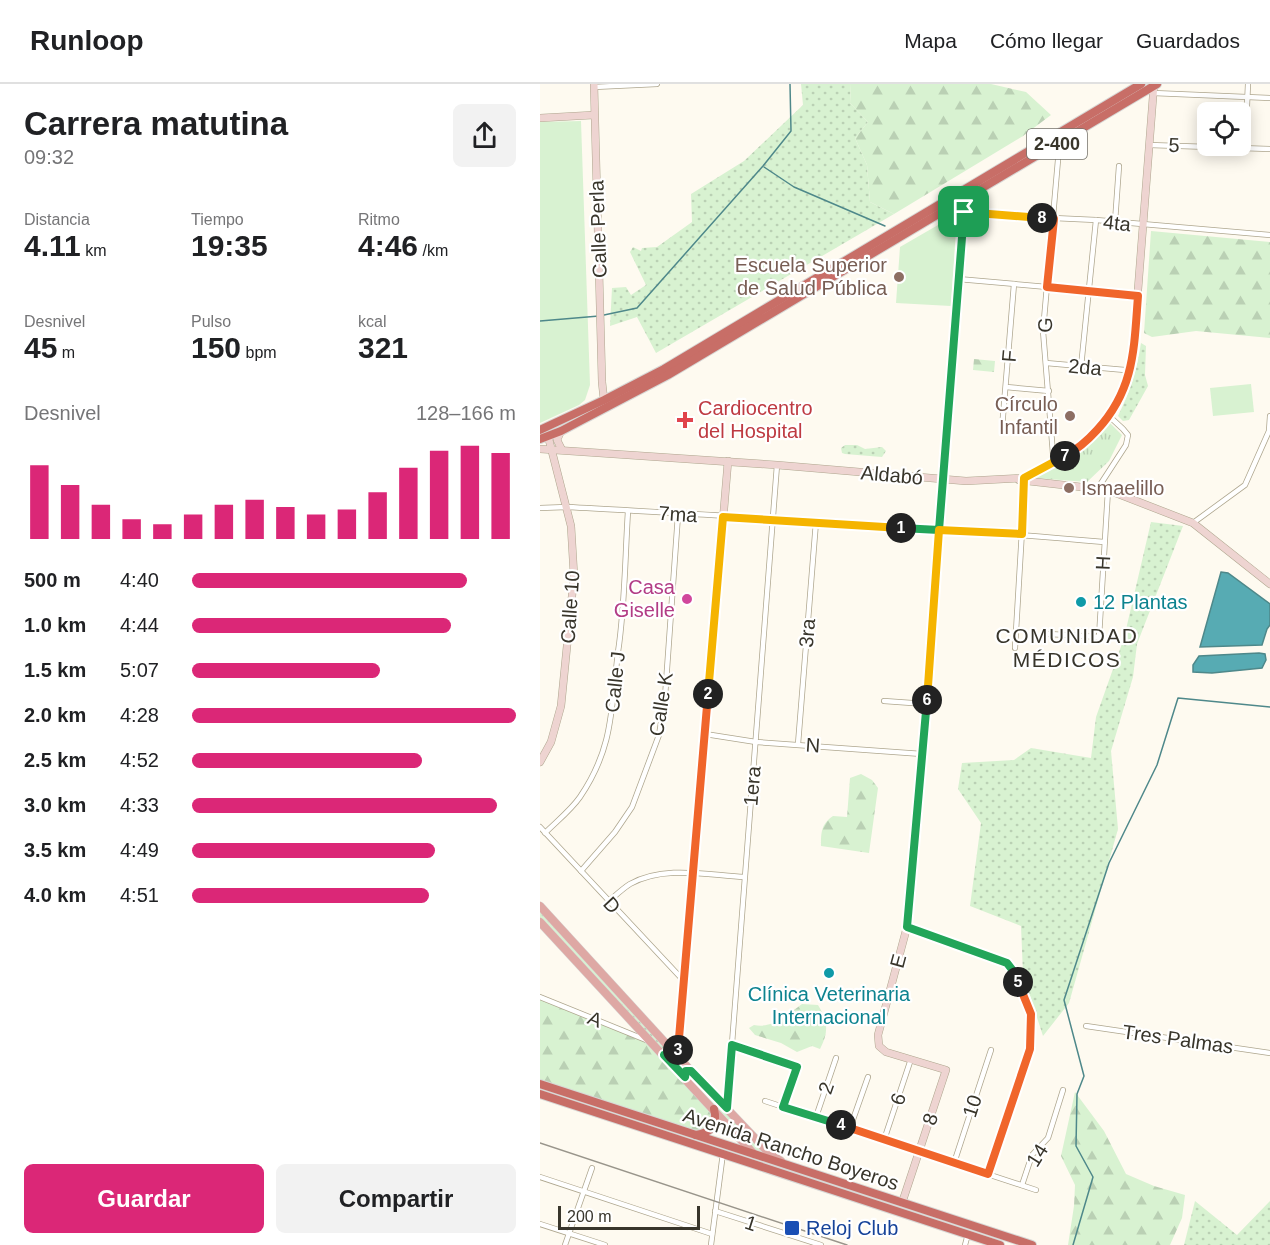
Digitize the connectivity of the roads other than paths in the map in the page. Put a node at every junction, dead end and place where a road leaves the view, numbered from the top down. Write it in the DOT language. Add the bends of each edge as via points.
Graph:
graph roads {
  1 [pos="657,84"];
  2 [pos="1142,84"];
  3 [pos="1248,84"];
  4 [pos="594,86"];
  5 [pos="1155,87"];
  6 [pos="1247,98"];
  7 [pos="1270,98"];
  8 [pos="1247,102"];
  9 [pos="594,115"];
  10 [pos="540,117"];
  11 [pos="1149,145"];
  12 [pos="1197,146"];
  13 [pos="1251,147"];
  14 [pos="1270,149"];
  15 [pos="1058,160"];
  16 [pos="1119,166"];
  17 [pos="958,198"];
  18 [pos="964,212"];
  19 [pos="1054,219"];
  20 [pos="1096,220"];
  21 [pos="1115,222"];
  22 [pos="1143,225"];
  23 [pos="1270,235"];
  24 [pos="958,279"];
  25 [pos="1014,284"];
  26 [pos="1047,287"];
  27 [pos="1090,291"];
  28 [pos="1138,296"];
  29 [pos="1046,363"];
  30 [pos="1081,367"];
  31 [pos="1125,370"];
  32 [pos="603,380"];
  33 [pos="1006,387"];
  34 [pos="1049,391"];
  35 [pos="619,392"];
  36 [pos="605,404"];
  37 [pos="591,407"];
  38 [pos="1270,416"];
  39 [pos="1110,417"];
  40 [pos="1002,428"];
  41 [pos="561,431"];
  42 [pos="543,433"];
  43 [pos="540,449"];
  44 [pos="552,449"];
  45 [pos="564,449"];
  46 [pos="1053,454"];
  47 [pos="728,461"];
  48 [pos="556,464"];
  49 [pos="777,465"];
  50 [pos="943,479"];
  51 [pos="1025,480"];
  52 [pos="1098,488"];
  53 [pos="1108,490"];
  54 [pos="567,507"];
  55 [pos="540,508"];
  56 [pos="628,511"];
  57 [pos="678,515"];
  58 [pos="723,517"];
  59 [pos="773,519"];
  60 [pos="816,522"];
  61 [pos="1193,523"];
  62 [pos="939,530"];
  63 [pos="1022,534"];
  64 [pos="1104,542"];
  65 [pos="1270,584"];
  66 [pos="1049,633"];
  67 [pos="1015,648"];
  68 [pos="884,701"];
  69 [pos="926,704"];
  70 [pos="705,734"];
  71 [pos="756,742"];
  72 [pos="798,744"];
  73 [pos="922,754"];
  74 [pos="540,762"];
  75 [pos="540,827"];
  76 [pos="545,833"];
  77 [pos="581,871"];
  78 [pos="693,874"];
  79 [pos="744,877"];
  80 [pos="608,902"];
  81 [pos="540,906"];
  82 [pos="540,922"];
  83 [pos="907,927"];
  84 [pos="684,981"];
  85 [pos="541,997"];
  86 [pos="1086,1026"];
  87 [pos="650,1041"];
  88 [pos="732,1045"];
  89 [pos="1270,1046"];
  90 [pos="991,1050"];
  91 [pos="1269,1053"];
  92 [pos="675,1054"];
  93 [pos="664,1055"];
  94 [pos="836,1058"];
  95 [pos="911,1059"];
  96 [pos="677,1068"];
  97 [pos="946,1070"];
  98 [pos="688,1074"];
  99 [pos="868,1077"];
  100 [pos="540,1084"];
  101 [pos="1063,1090"];
  102 [pos="540,1094"];
  103 [pos="765,1101"];
  104 [pos="783,1107"];
  105 [pos="727,1108"];
  106 [pos="714,1109"];
  107 [pos="816,1117"];
  108 [pos="850,1128"];
  109 [pos="693,1135"];
  110 [pos="884,1140"];
  111 [pos="713,1141"];
  112 [pos="919,1152"];
  113 [pos="723,1153"];
  114 [pos="754,1154"];
  115 [pos="954,1163"];
  116 [pos="592,1167"];
  117 [pos="768,1168"];
  118 [pos="796,1168"];
  119 [pos="988,1174"];
  120 [pos="540,1178"];
  121 [pos="1022,1185"];
  122 [pos="1036,1190"];
  123 [pos="584,1192"];
  124 [pos="902,1203"];
  125 [pos="715,1211"];
  126 [pos="540,1224"];
  127 [pos="568,1233"];
  128 [pos="712,1234"];
  129 [pos="968,1234"];
  130 [pos="565,1245"];
  131 [pos="605,1245"];
  132 [pos="711,1245"];
  133 [pos="821,1245"];
  134 [pos="965,1245"];
  135 [pos="1000,1245"];
  136 [pos="1032,1245"];
  1 -- 4 [label="street"];
  2 -- 17 [label="highway, 2-400"];
  3 -- 6 [label="street"];
  4 -- 9 [label="street, Calle Perla"];
  5 -- 6 [label="street"];
  5 -- 11 [label="street"];
  5 -- 17 [label="highway, 2-400"];
  6 -- 7 [label="street"];
  6 -- 8 [label="street"];
  9 -- 10 [label="street"];
  9 -- 32 [label="street, Calle Perla"];
  11 -- 12 [label="street, 5"];
  11 -- 22 [label="street"];
  13 -- 14 [label="street, 5"];
  15 -- 19 [label="street, G"];
  16 -- 21 [label="street"];
  17 -- 18 [label="street, E"];
  17 -- 35 [label="highway, 2-400"];
  17 -- 36 [label="highway, 2-400" via="668,375"];
  18 -- 19 [label="street, 4ta"];
  18 -- 24 [label="street, E"];
  19 -- 20 [label="street, 4ta"];
  19 -- 26 [label="street, G"];
  20 -- 21 [label="street, 4ta"];
  20 -- 27 [label="street"];
  21 -- 22 [label="street, 4ta"];
  22 -- 23 [label="street, 4ta"];
  22 -- 28 [label="street"];
  24 -- 25 [label="street"];
  24 -- 50 [label="street, E"];
  25 -- 26 [label="street"];
  25 -- 33 [label="street, F"];
  26 -- 27 [label="street"];
  26 -- 29 [label="street, G" via="1043,330"];
  27 -- 28 [label="street"];
  27 -- 30 [label="street"];
  28 -- 39 [label="street" via="1130,371"];
  29 -- 30 [label="street, 2da"];
  29 -- 34 [label="street, G"];
  30 -- 31 [label="street, 2da"];
  32 -- 35 [label="street" via="610,390"];
  32 -- 36 [label="street, Calle Perla"];
  32 -- 37 [label="street"];
  33 -- 34 [label="street"];
  33 -- 40 [label="street, F"];
  34 -- 46 [label="street, G"];
  35 -- 36 [label="highway, 2-400"];
  36 -- 37 [label="highway, 2-400"];
  36 -- 41 [label="highway, 2-400"];
  37 -- 42 [label="highway, 2-400"];
  38 -- 61 [label="street" via="1269,431 1245,485"];
  39 -- 51 [label="street" via="1085,443"];
  39 -- 52 [label="street" via="1128,435 1126,445"];
  41 -- 42 [label="highway, 2-400"];
  41 -- 45 [label="street" via="557,440"];
  42 -- 44 [label="street, Calle 10"];
  42 -- 45 [label="street"];
  43 -- 44 [label="street, Aldabó"];
  44 -- 45 [label="street, Aldabó"];
  44 -- 48 [label="street, Calle 10"];
  45 -- 47 [label="street, Aldabó"];
  45 -- 48 [label="street"];
  47 -- 49 [label="street, Aldabó"];
  47 -- 58 [label="street"];
  48 -- 54 [label="street, Calle 10"];
  49 -- 50 [label="street, Aldabó"];
  49 -- 59 [label="street, 1era"];
  50 -- 51 [label="street, Aldabó"];
  50 -- 62 [label="street, E"];
  51 -- 52 [label="street, Aldabó"];
  51 -- 63 [label="street"];
  52 -- 53 [label="street, Aldabó"];
  53 -- 61 [label="street, Aldabó"];
  53 -- 64 [label="street, H"];
  54 -- 55 [label="street, 7ma"];
  54 -- 56 [label="street, 7ma"];
  54 -- 74 [label="street, Calle 10" via="574,576 564,684 557,726"];
  56 -- 57 [label="street, 7ma"];
  56 -- 76 [label="street, Calle J" via="620,646 607,742 579,798"];
  57 -- 58 [label="street, 7ma"];
  57 -- 77 [label="street, Calle K" via="659,735 632,807"];
  58 -- 59 [label="street, 7ma"];
  58 -- 70 [label="street"];
  59 -- 60 [label="street, 7ma"];
  59 -- 71 [label="street, 1era"];
  60 -- 62 [label="street, 7ma"];
  60 -- 72 [label="street, 3ra"];
  61 -- 65 [label="street, Aldabó"];
  62 -- 63 [label="street, 7ma"];
  62 -- 69 [label="street, E"];
  63 -- 64 [label="street, 7ma"];
  63 -- 67 [label="street"];
  64 -- 66 [label="street, H" via="1099,637"];
  68 -- 69 [label="street"];
  69 -- 73 [label="street, E"];
  70 -- 71 [label="street, N"];
  70 -- 78 [label="street"];
  71 -- 72 [label="street, N"];
  71 -- 79 [label="street, 1era"];
  72 -- 73 [label="street, N"];
  73 -- 83 [label="street, E"];
  75 -- 76 [label="street, D"];
  76 -- 77 [label="street, D"];
  77 -- 80 [label="street, D"];
  78 -- 79 [label="street"];
  78 -- 80 [label="street" via="647,877"];
  78 -- 84 [label="street"];
  79 -- 88 [label="street, 1era"];
  80 -- 84 [label="street, D"];
  81 -- 92 [label="main road"];
  82 -- 87 [label="main road"];
  83 -- 95 [label="street, E" via="878,1035 879,1046 886,1052"];
  83 -- 119 [label="street" via="1007,963 1031,1014 1030,1049"];
  84 -- 92 [label="street"];
  85 -- 87 [label="street, A"];
  86 -- 91 [label="street, Tres Palmas"];
  87 -- 93 [label="main road"];
  88 -- 104 [label="street" via="797,1067"];
  88 -- 105 [label="street, 1era"];
  89 -- 91 [label="street"];
  90 -- 115 [label="street, 10"];
  92 -- 93 [label="main road"];
  92 -- 96 [label="street"];
  92 -- 98 [label="main road"];
  93 -- 96 [label="main road"];
  94 -- 107 [label="street, 2"];
  95 -- 97 [label="street, E"];
  95 -- 110 [label="street, 6"];
  96 -- 98 [label="main road"];
  97 -- 112 [label="street, 8"];
  98 -- 105 [label="main road"];
  98 -- 106 [label="main road"];
  99 -- 108 [label="street"];
  100 -- 109 [label="highway, Avenida Rancho Boyeros"];
  101 -- 121 [label="street, 14" via="1048,1138 1032,1155"];
  102 -- 113 [label="highway, Avenida Rancho Boyeros"];
  103 -- 104 [label="street"];
  104 -- 107 [label="street"];
  105 -- 118 [label="main road" via="770,1154"];
  106 -- 109 [label="highway" via="712,1129"];
  106 -- 114 [label="main road"];
  107 -- 108 [label="street"];
  108 -- 110 [label="street"];
  109 -- 111 [label="highway, Avenida Rancho Boyeros"];
  110 -- 112 [label="street"];
  111 -- 113 [label="highway"];
  111 -- 114 [label="highway, Avenida Rancho Boyeros"];
  112 -- 115 [label="street"];
  112 -- 124 [label="street, 8"];
  113 -- 117 [label="highway, Avenida Rancho Boyeros"];
  113 -- 125 [label="street"];
  114 -- 117 [label="highway"];
  114 -- 118 [label="highway, Avenida Rancho Boyeros"];
  115 -- 119 [label="street"];
  116 -- 123 [label="street"];
  117 -- 129 [label="highway, Avenida Rancho Boyeros"];
  118 -- 124 [label="highway, Avenida Rancho Boyeros"];
  119 -- 121 [label="street"];
  120 -- 123 [label="street"];
  121 -- 122 [label="street"];
  123 -- 127 [label="street"];
  123 -- 128 [label="street"];
  124 -- 136 [label="highway, Avenida Rancho Boyeros"];
  125 -- 128 [label="street"];
  125 -- 133 [label="street, 1"];
  126 -- 127 [label="street"];
  127 -- 130 [label="street"];
  127 -- 131 [label="street"];
  128 -- 132 [label="street"];
  129 -- 134 [label="street"];
  129 -- 135 [label="highway, Avenida Rancho Boyeros"];
}
